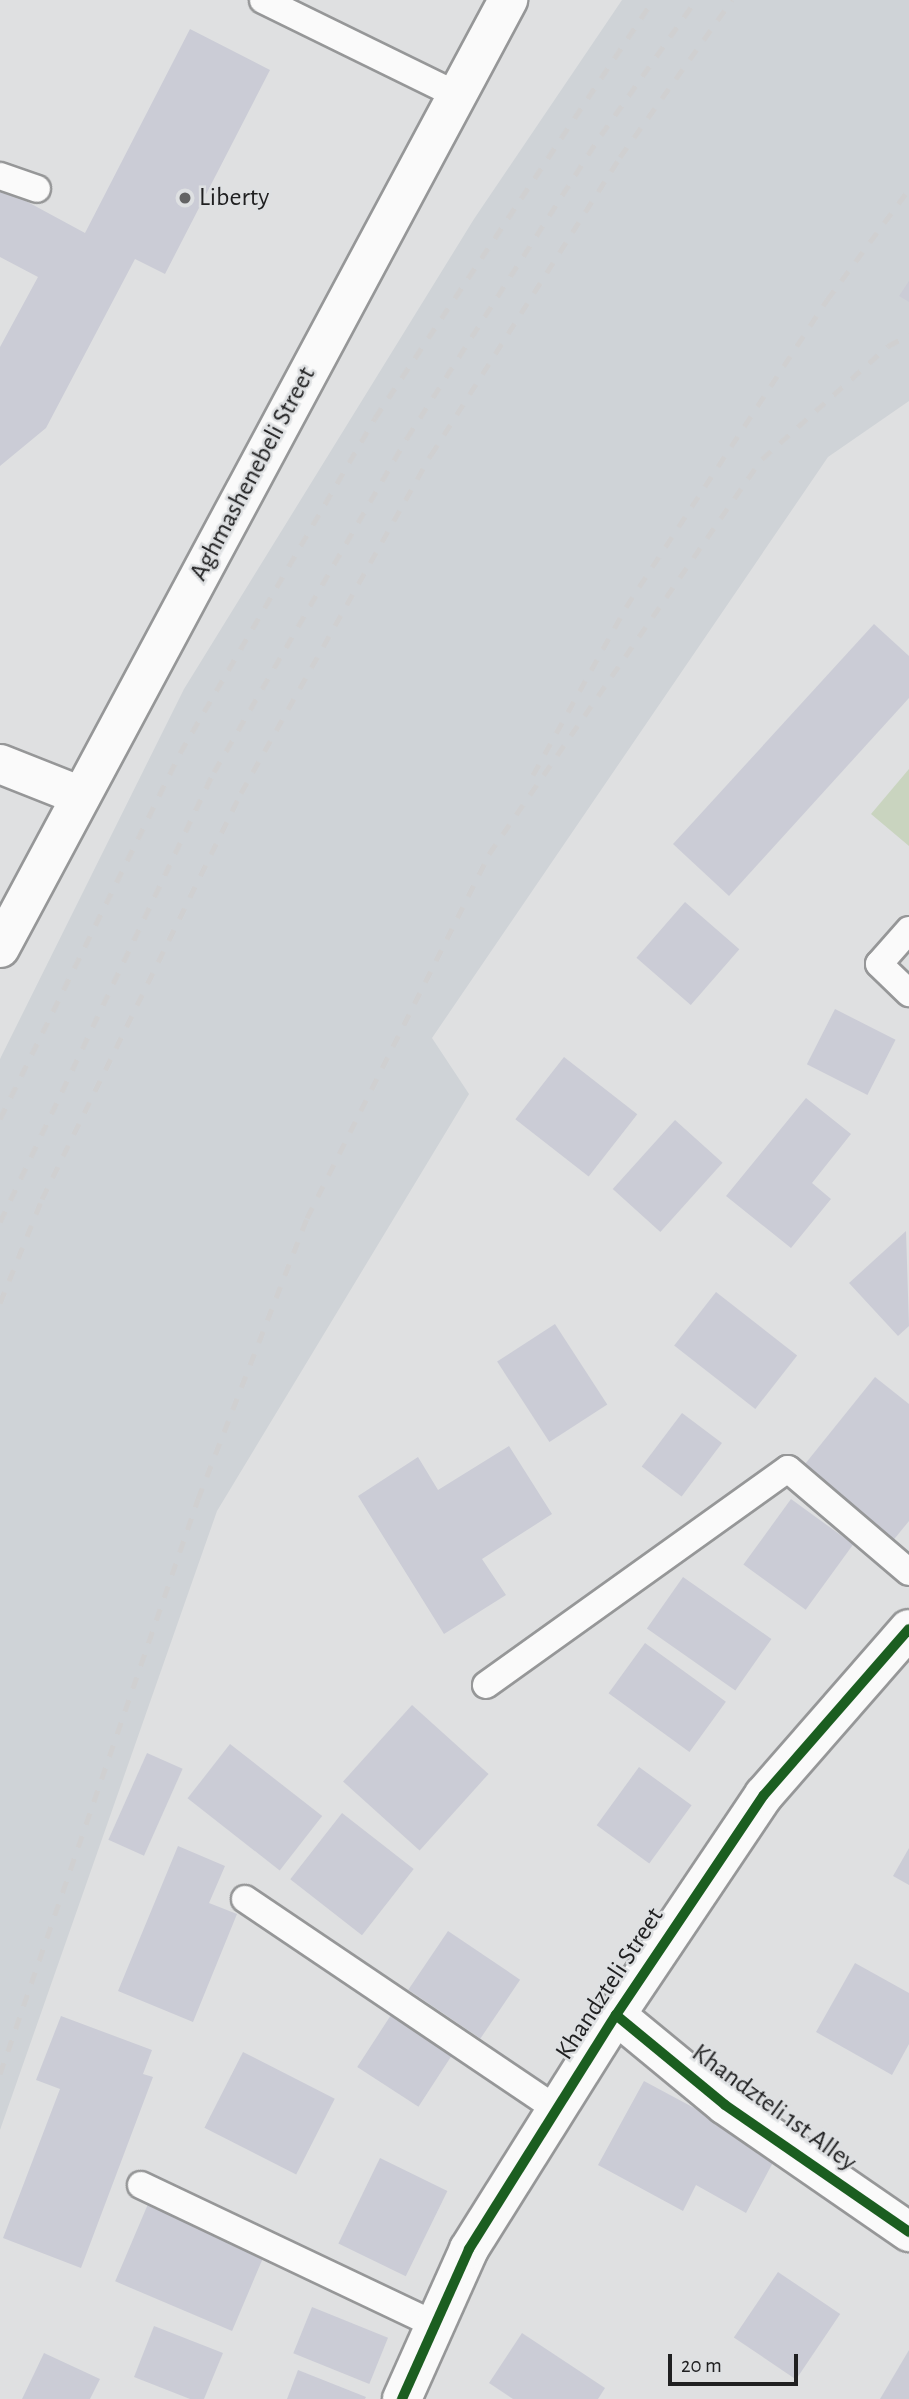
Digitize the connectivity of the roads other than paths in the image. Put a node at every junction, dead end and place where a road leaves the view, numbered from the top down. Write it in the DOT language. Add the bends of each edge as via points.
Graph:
graph roads {
  1 [pos="263,0"];
  2 [pos="508,0"];
  3 [pos="457,94"];
  4 [pos="0,176"];
  5 [pos="37,189"];
  6 [pos="0,764"];
  7 [pos="81,796"];
  8 [pos="909,930"];
  9 [pos="0,948"];
  10 [pos="909,993"];
  11 [pos="909,1572"];
  12 [pos="909,1629"];
  13 [pos="486,1685"];
  14 [pos="246,1899"];
  15 [pos="616,2015"];
  16 [pos="556,2109"];
  17 [pos="141,2185"];
  18 [pos="909,2232"];
  19 [pos="432,2323"];
  20 [pos="402,2399"];
  1 -- 3 [label="lane"];
  2 -- 3 [label="street, Aghmashenebeli Street"];
  3 -- 7 [label="street, Aghmashenebeli Street"];
  4 -- 5 [label="lane"];
  6 -- 7 [label="street"];
  7 -- 9 [label="street, Aghmashenebeli Street"];
  8 -- 10 [label="lane" via="879,964"];
  11 -- 13 [label="lane" via="788,1469"];
  12 -- 15 [label="street, Khandzteli Street" via="764,1795"];
  14 -- 16 [label="lane"];
  15 -- 16 [label="street, Khandzteli Street"];
  15 -- 18 [label="street, Khandzteli 1st Alley" via="725,2105"];
  16 -- 19 [label="street, Khandzteli Street" via="469,2249"];
  17 -- 19 [label="lane"];
  19 -- 20 [label="street, Khandzteli Street"];
}
